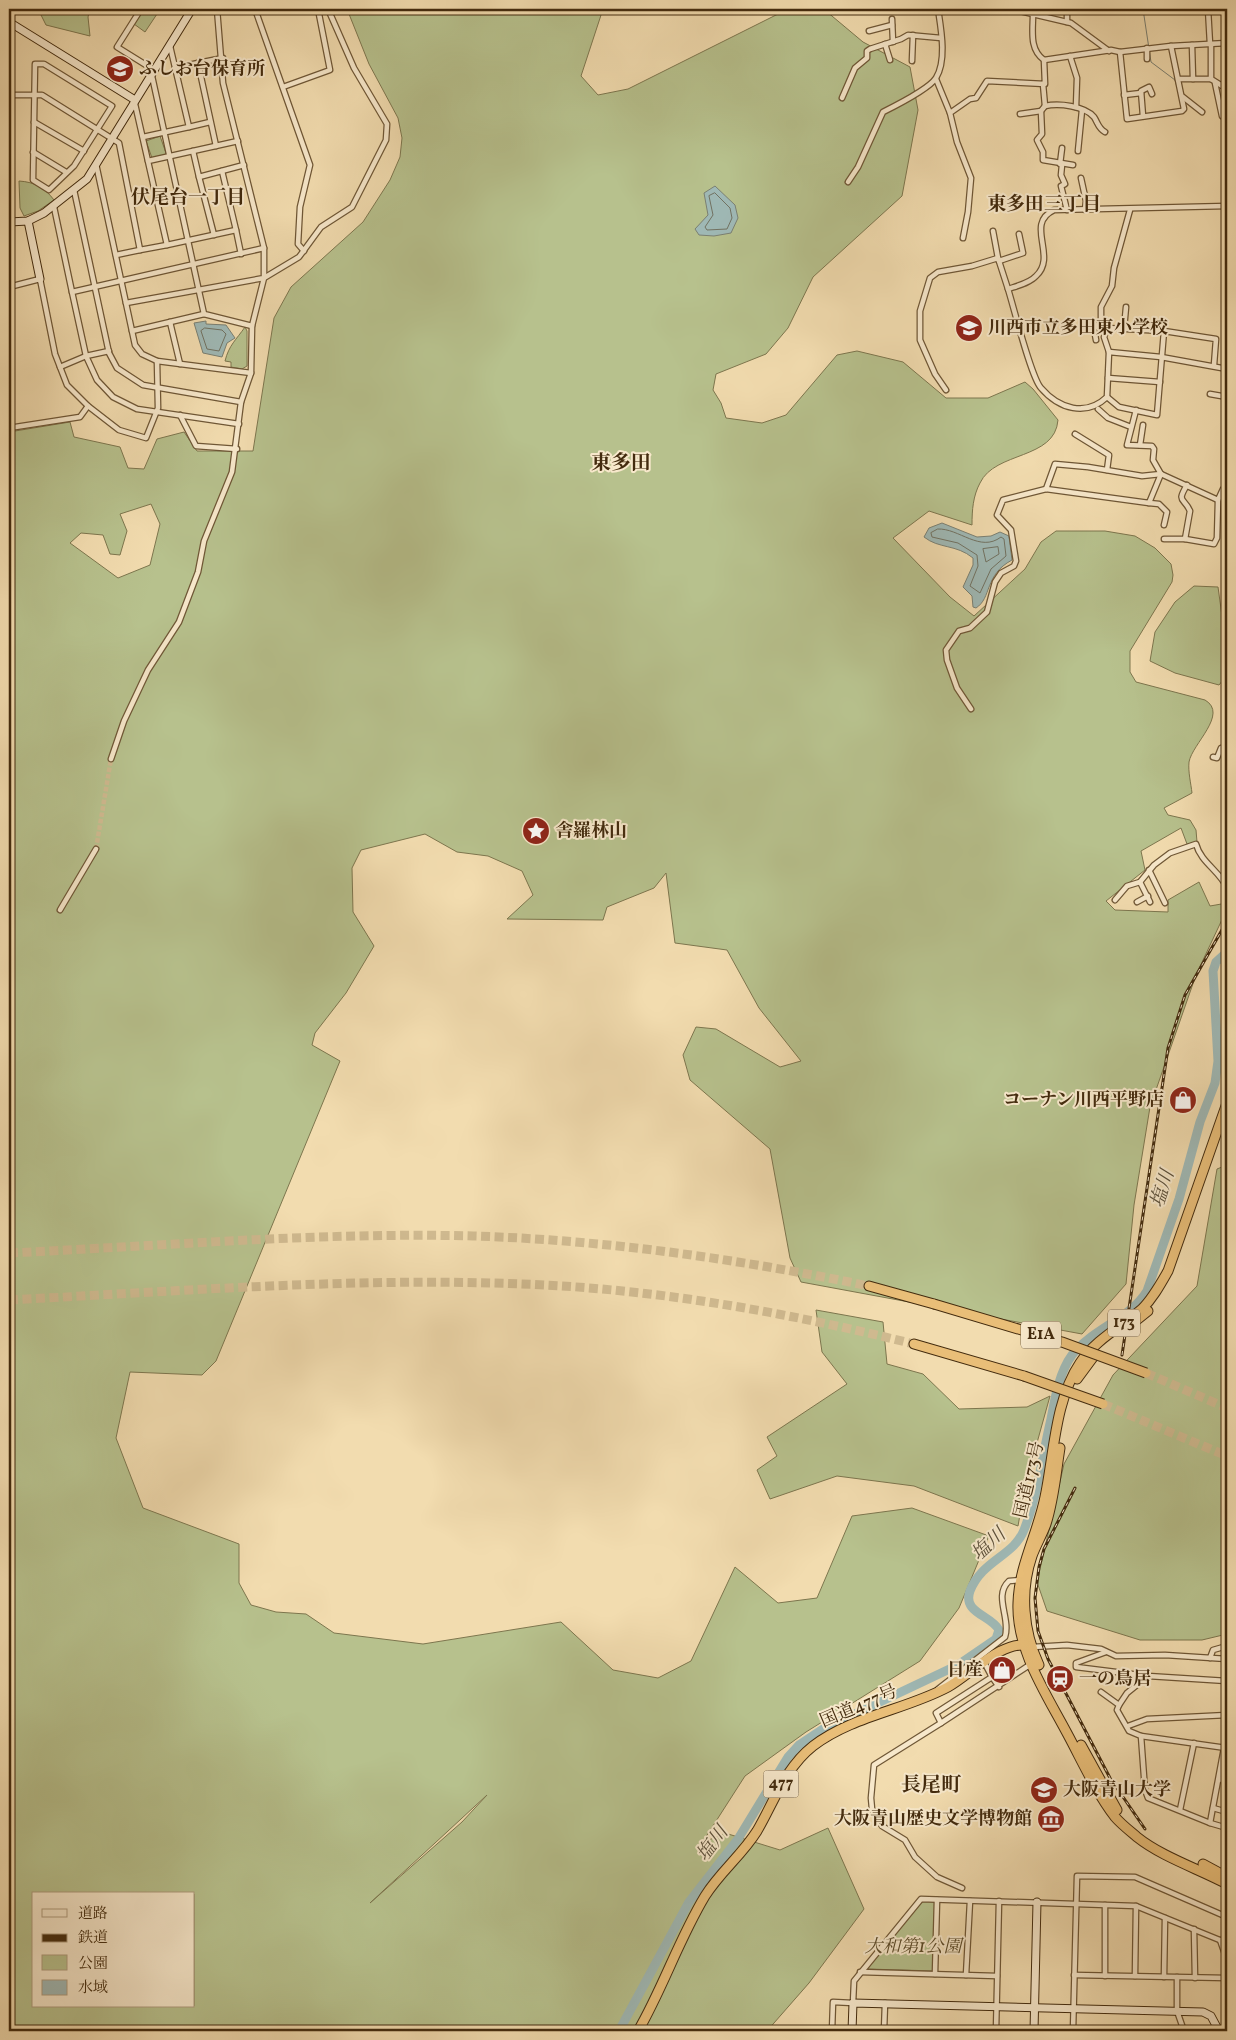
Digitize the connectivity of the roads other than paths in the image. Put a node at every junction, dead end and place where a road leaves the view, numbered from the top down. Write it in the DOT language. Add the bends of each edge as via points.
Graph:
graph roads {
  1 [pos="141,9"];
  2 [pos="192,9"];
  3 [pos="217,9"];
  4 [pos="255,9"];
  5 [pos="318,9"];
  6 [pos="328,9"];
  7 [pos="888,9"];
  8 [pos="938,9"];
  9 [pos="1011,9"];
  10 [pos="1067,9"];
  11 [pos="1208,9"];
  12 [pos="881,10"];
  13 [pos="1025,11"];
  14 [pos="1033,14"];
  15 [pos="9,22"];
  16 [pos="1067,22"];
  17 [pos="869,31"];
  18 [pos="913,35"];
  19 [pos="941,38"];
  20 [pos="893,42"];
  21 [pos="1227,43"];
  22 [pos="885,44"];
  23 [pos="1192,44"];
  24 [pos="1210,44"];
  25 [pos="170,46"];
  26 [pos="1170,46"];
  27 [pos="1147,48"];
  28 [pos="1109,50"];
  29 [pos="1120,52"];
  30 [pos="1070,56"];
  31 [pos="223,58"];
  32 [pos="1147,59"];
  33 [pos="890,60"];
  34 [pos="1044,60"];
  35 [pos="912,61"];
  36 [pos="198,64"];
  37 [pos="175,68"];
  38 [pos="153,72"];
  39 [pos="936,79"];
  40 [pos="1178,79"];
  41 [pos="1193,79"];
  42 [pos="1213,81"];
  43 [pos="1043,84"];
  44 [pos="283,87"];
  45 [pos="1227,89"];
  46 [pos="1141,94"];
  47 [pos="1152,94"];
  48 [pos="9,95"];
  49 [pos="34,95"];
  50 [pos="1124,95"];
  51 [pos="1183,97"];
  52 [pos="842,98"];
  53 [pos="135,100"];
  54 [pos="1045,106"];
  55 [pos="1076,107"];
  56 [pos="1082,110"];
  57 [pos="1041,111"];
  58 [pos="1202,112"];
  59 [pos="950,113"];
  60 [pos="1020,114"];
  61 [pos="1143,116"];
  62 [pos="1222,116"];
  63 [pos="34,122"];
  64 [pos="210,122"];
  65 [pos="188,127"];
  66 [pos="98,129"];
  67 [pos="165,132"];
  68 [pos="1105,132"];
  69 [pos="143,137"];
  70 [pos="113,138"];
  71 [pos="238,141"];
  72 [pos="216,146"];
  73 [pos="1062,148"];
  74 [pos="84,151"];
  75 [pos="193,151"];
  76 [pos="1078,151"];
  77 [pos="33,152"];
  78 [pos="170,156"];
  79 [pos="148,161"];
  80 [pos="96,164"];
  81 [pos="1061,164"];
  82 [pos="244,165"];
  83 [pos="1073,165"];
  84 [pos="222,171"];
  85 [pos="66,172"];
  86 [pos="199,177"];
  87 [pos="1080,178"];
  88 [pos="848,182"];
  89 [pos="74,190"];
  90 [pos="1227,206"];
  91 [pos="54,207"];
  92 [pos="1067,210"];
  93 [pos="1085,210"];
  94 [pos="1130,210"];
  95 [pos="28,220"];
  96 [pos="9,222"];
  97 [pos="236,230"];
  98 [pos="993,231"];
  99 [pos="1019,234"];
  100 [pos="214,236"];
  101 [pos="963,238"];
  102 [pos="190,242"];
  103 [pos="167,245"];
  104 [pos="264,248"];
  105 [pos="140,250"];
  106 [pos="304,251"];
  107 [pos="241,254"];
  108 [pos="116,255"];
  109 [pos="998,259"];
  110 [pos="194,264"];
  111 [pos="264,278"];
  112 [pos="40,280"];
  113 [pos="122,281"];
  114 [pos="9,287"];
  115 [pos="96,287"];
  116 [pos="199,288"];
  117 [pos="1008,289"];
  118 [pos="72,292"];
  119 [pos="126,303"];
  120 [pos="1126,307"];
  121 [pos="204,314"];
  122 [pos="170,322"];
  123 [pos="252,326"];
  124 [pos="1124,329"];
  125 [pos="132,331"];
  126 [pos="1164,331"];
  127 [pos="1096,340"];
  128 [pos="109,351"];
  129 [pos="1109,352"];
  130 [pos="86,356"];
  131 [pos="1161,357"];
  132 [pos="157,360"];
  133 [pos="180,364"];
  134 [pos="1214,365"];
  135 [pos="60,367"];
  136 [pos="1227,369"];
  137 [pos="251,373"];
  138 [pos="1108,378"];
  139 [pos="1160,382"];
  140 [pos="158,387"];
  141 [pos="946,390"];
  142 [pos="1210,394"];
  143 [pos="1107,397"];
  144 [pos="1227,398"];
  145 [pos="241,402"];
  146 [pos="88,406"];
  147 [pos="1098,409"];
  148 [pos="1136,410"];
  149 [pos="157,412"];
  150 [pos="180,415"];
  151 [pos="1227,422"];
  152 [pos="239,424"];
  153 [pos="1143,425"];
  154 [pos="1131,427"];
  155 [pos="9,428"];
  156 [pos="1075,434"];
  157 [pos="1227,440"];
  158 [pos="1140,445"];
  159 [pos="237,449"];
  160 [pos="1107,470"];
  161 [pos="1161,474"];
  162 [pos="1186,485"];
  163 [pos="1227,488"];
  164 [pos="1046,489"];
  165 [pos="1218,500"];
  166 [pos="1148,503"];
  167 [pos="1164,525"];
  168 [pos="1164,539"];
  169 [pos="1185,539"];
  170 [pos="971,709"];
  171 [pos="1227,747"];
  172 [pos="1213,757"];
  173 [pos="111,759"];
  174 [pos="96,849"];
  175 [pos="1149,870"];
  176 [pos="1140,882"];
  177 [pos="1227,888"];
  178 [pos="1115,900"];
  179 [pos="1137,902"];
  180 [pos="1166,904"];
  181 [pos="60,910"];
  182 [pos="1227,1103"];
  183 [pos="1227,1118"];
  184 [pos="869,1286"];
  185 [pos="914,1344"];
  186 [pos="1146,1373"];
  187 [pos="1103,1404"];
  188 [pos="1020,1580"];
  189 [pos="1028,1645"];
  190 [pos="1227,1646"];
  191 [pos="1106,1652"];
  192 [pos="1210,1658"];
  193 [pos="1227,1659"];
  194 [pos="984,1662"];
  195 [pos="1032,1663"];
  196 [pos="1148,1676"];
  197 [pos="992,1677"];
  198 [pos="1227,1681"];
  199 [pos="999,1687"];
  200 [pos="1101,1692"];
  201 [pos="934,1694"];
  202 [pos="1119,1706"];
  203 [pos="1227,1715"];
  204 [pos="941,1723"];
  205 [pos="1128,1726"];
  206 [pos="1227,1732"];
  207 [pos="1142,1736"];
  208 [pos="1194,1743"];
  209 [pos="1226,1748"];
  210 [pos="1219,1779"];
  211 [pos="1227,1781"];
  212 [pos="1213,1808"];
  213 [pos="1180,1810"];
  214 [pos="1227,1812"];
  215 [pos="1210,1823"];
  216 [pos="1227,1828"];
  217 [pos="1227,1877"];
  218 [pos="1227,1884"];
  219 [pos="962,1888"];
  220 [pos="937,1900"];
  221 [pos="970,1901"];
  222 [pos="999,1901"];
  223 [pos="1037,1902"];
  224 [pos="1076,1903"];
  225 [pos="1105,1905"];
  226 [pos="1136,1906"];
  227 [pos="1227,1917"];
  228 [pos="1165,1918"];
  229 [pos="1194,1929"];
  230 [pos="1220,1940"];
  231 [pos="1227,1943"];
  232 [pos="1227,1960"];
  233 [pos="860,1972"];
  234 [pos="935,1974"];
  235 [pos="966,1975"];
  236 [pos="1074,1975"];
  237 [pos="998,1976"];
  238 [pos="1105,1976"];
  239 [pos="1135,1976"];
  240 [pos="1164,1977"];
  241 [pos="1177,1977"];
  242 [pos="1195,1978"];
  243 [pos="1227,1978"];
  244 [pos="853,2003"];
  245 [pos="885,2003"];
  246 [pos="997,2007"];
  247 [pos="1034,2008"];
  248 [pos="1073,2009"];
  249 [pos="1177,2011"];
  250 [pos="638,2031"];
  251 [pos="832,2031"];
  252 [pos="852,2031"];
  253 [pos="884,2031"];
  254 [pos="996,2031"];
  255 [pos="1034,2031"];
  256 [pos="1073,2031"];
  257 [pos="1184,2031"];
  258 [pos="1219,2031"];
  1 -- 38 [label="street" via="117,47"];
  2 -- 25 [label="street"];
  3 -- 31 [label="street"];
  4 -- 44 [label="street"];
  5 -- 44 [label="street" via="330,70"];
  6 -- 106 [label="street" via="354,68 387,124 386,140 352,207 321,227"];
  7 -- 12 [label="street"];
  8 -- 19 [label="street"];
  9 -- 13 [label="street"];
  10 -- 16 [label="street"];
  11 -- 24 [label="street"];
  13 -- 14 [label="street"];
  14 -- 16 [label="street"];
  14 -- 34 [label="street" via="1033,45 1036,54"];
  15 -- 53 [label="street"];
  16 -- 28 [label="street"];
  17 -- 20 [label="street" via="892,22"];
  18 -- 19 [label="street"];
  18 -- 20 [label="street"];
  18 -- 35 [label="street"];
  19 -- 39 [label="street" via="944,50"];
  20 -- 22 [label="street"];
  21 -- 24 [label="street"];
  22 -- 33 [label="street"];
  22 -- 52 [label="street" via="867,51 867,58 855,68"];
  23 -- 24 [label="street"];
  23 -- 26 [label="street"];
  23 -- 41 [label="street"];
  24 -- 42 [label="street"];
  25 -- 37 [label="street"];
  25 -- 38 [label="street"];
  26 -- 27 [label="street"];
  26 -- 40 [label="street"];
  27 -- 29 [label="street"];
  27 -- 32 [label="street"];
  28 -- 29 [label="street"];
  28 -- 30 [label="street"];
  29 -- 50 [label="street"];
  30 -- 34 [label="street"];
  30 -- 55 [label="street" via="1077,78"];
  31 -- 36 [label="street"];
  31 -- 71 [label="street" via="223,83"];
  34 -- 43 [label="street"];
  36 -- 37 [label="street"];
  36 -- 64 [label="street"];
  37 -- 65 [label="street"];
  38 -- 53 [label="street"];
  38 -- 67 [label="street"];
  39 -- 59 [label="street"];
  39 -- 88 [label="street" via="883,112"];
  40 -- 41 [label="street"];
  40 -- 51 [label="street"];
  41 -- 42 [label="street"];
  42 -- 45 [label="street"];
  42 -- 62 [label="street"];
  43 -- 54 [label="street"];
  43 -- 59 [label="street" via="987,81 976,98"];
  44 -- 106 [label="street" via="310,165 298,223 298,244"];
  46 -- 47 [label="street" via="1144,88 1149,88"];
  46 -- 50 [label="street"];
  46 -- 61 [label="street"];
  48 -- 49 [label="street"];
  49 -- 63 [label="street"];
  49 -- 66 [label="street" via="42,95"];
  49 -- 66 [label="street" via="35,64 44,64 112,106"];
  50 -- 61 [label="street" via="1126,119"];
  51 -- 58 [label="street"];
  51 -- 61 [label="street" via="1182,111"];
  53 -- 69 [label="street"];
  53 -- 70 [label="street"];
  54 -- 55 [label="street"];
  54 -- 57 [label="street"];
  55 -- 56 [label="street"];
  56 -- 68 [label="street" via="1092,115"];
  56 -- 76 [label="street"];
  57 -- 60 [label="street"];
  57 -- 81 [label="street" via="1042,134 1037,140 1044,160"];
  59 -- 101 [label="street" via="971,178"];
  63 -- 74 [label="street"];
  63 -- 77 [label="street"];
  64 -- 65 [label="street"];
  64 -- 72 [label="street"];
  65 -- 67 [label="street"];
  66 -- 70 [label="street"];
  66 -- 74 [label="street"];
  67 -- 69 [label="street"];
  67 -- 78 [label="street"];
  69 -- 79 [label="street"];
  70 -- 80 [label="street"];
  70 -- 105 [label="street" via="119,143"];
  71 -- 72 [label="street"];
  71 -- 82 [label="street"];
  72 -- 75 [label="street"];
  73 -- 81 [label="street"];
  74 -- 85 [label="street"];
  75 -- 78 [label="street"];
  75 -- 86 [label="street"];
  77 -- 85 [label="street"];
  77 -- 85 [label="street" via="33,180 49,190"];
  78 -- 79 [label="street"];
  78 -- 102 [label="street"];
  79 -- 103 [label="street"];
  80 -- 89 [label="street" via="86,180"];
  80 -- 108 [label="street"];
  81 -- 83 [label="street"];
  81 -- 92 [label="street" via="1064,184 1061,186"];
  82 -- 84 [label="street"];
  82 -- 104 [label="street"];
  84 -- 86 [label="street"];
  84 -- 97 [label="street"];
  86 -- 100 [label="street"];
  87 -- 93 [label="street"];
  89 -- 91 [label="street"];
  89 -- 115 [label="street"];
  90 -- 94 [label="street"];
  91 -- 95 [label="street"];
  91 -- 118 [label="street"];
  92 -- 93 [label="street"];
  92 -- 117 [label="street" via="1054,210 1042,219 1045,258 1036,276"];
  93 -- 94 [label="street"];
  94 -- 127 [label="street" via="1112,286 1101,307 1101,321 1094,329"];
  95 -- 96 [label="street"];
  95 -- 112 [label="street"];
  97 -- 100 [label="street"];
  97 -- 107 [label="street"];
  98 -- 109 [label="street"];
  99 -- 109 [label="street" via="1023,253 1010,259"];
  100 -- 102 [label="street"];
  102 -- 103 [label="street"];
  102 -- 110 [label="street"];
  103 -- 105 [label="street"];
  104 -- 107 [label="street"];
  104 -- 111 [label="street"];
  105 -- 108 [label="street"];
  106 -- 111 [label="street"];
  107 -- 110 [label="street"];
  108 -- 113 [label="street"];
  109 -- 117 [label="street"];
  109 -- 141 [label="street" via="938,272 930,278 920,311 920,340"];
  110 -- 113 [label="street"];
  110 -- 116 [label="street"];
  111 -- 116 [label="street"];
  111 -- 123 [label="street"];
  112 -- 114 [label="street"];
  112 -- 135 [label="street"];
  113 -- 115 [label="street"];
  113 -- 119 [label="street"];
  115 -- 118 [label="street"];
  115 -- 128 [label="street"];
  116 -- 119 [label="street" via="164,298"];
  116 -- 121 [label="street"];
  117 -- 143 [label="street" via="1040,387 1057,401 1079,411 1097,406"];
  118 -- 130 [label="street"];
  119 -- 125 [label="street"];
  120 -- 124 [label="street"];
  121 -- 122 [label="street"];
  121 -- 123 [label="street"];
  122 -- 125 [label="street"];
  122 -- 133 [label="street"];
  123 -- 137 [label="street"];
  124 -- 126 [label="street"];
  124 -- 129 [label="street" via="1107,328 1104,337"];
  125 -- 132 [label="street" via="135,345 142,354"];
  126 -- 131 [label="street"];
  126 -- 134 [label="street" via="1216,339"];
  128 -- 130 [label="street"];
  128 -- 140 [label="street" via="117,368 143,385"];
  129 -- 131 [label="street"];
  129 -- 138 [label="street"];
  130 -- 135 [label="street"];
  130 -- 149 [label="street" via="97,380 113,397 136,409"];
  131 -- 134 [label="street"];
  131 -- 139 [label="street"];
  132 -- 133 [label="street"];
  132 -- 140 [label="street"];
  133 -- 137 [label="street"];
  134 -- 136 [label="street"];
  135 -- 146 [label="street" via="67,385"];
  137 -- 145 [label="street"];
  138 -- 139 [label="street"];
  138 -- 143 [label="street"];
  139 -- 148 [label="street" via="1157,415"];
  140 -- 145 [label="street"];
  140 -- 149 [label="street"];
  142 -- 144 [label="street"];
  143 -- 148 [label="street" via="1119,407"];
  145 -- 152 [label="street"];
  146 -- 149 [label="street" via="120,430 146,438"];
  146 -- 155 [label="street" via="80,416"];
  147 -- 154 [label="street" via="1108,418"];
  148 -- 154 [label="street"];
  149 -- 150 [label="street"];
  150 -- 152 [label="street"];
  150 -- 159 [label="street" via="196,446"];
  151 -- 157 [label="street"];
  152 -- 159 [label="street"];
  153 -- 158 [label="street"];
  154 -- 158 [label="street" via="1127,445"];
  156 -- 160 [label="street" via="1110,455"];
  158 -- 161 [label="street" via="1154,448 1153,460"];
  159 -- 173 [label="street" via="232,472 204,541 198,572 179,622 148,670 124,721"];
  160 -- 161 [label="street" via="1142,476"];
  160 -- 164 [label="street" via="1055,464"];
  161 -- 162 [label="street"];
  161 -- 166 [label="street"];
  162 -- 165 [label="street"];
  162 -- 169 [label="street" via="1181,495 1181,501 1190,511"];
  163 -- 165 [label="street" via="1223,489"];
  164 -- 166 [label="street"];
  164 -- 170 [label="street" via="1004,500 997,515 1011,530 1016,561 995,582 987,612 970,628 959,631 946,650 946,660 954,680"];
  165 -- 169 [label="street" via="1214,544"];
  166 -- 167 [label="street" via="1159,504 1167,512"];
  168 -- 169 [label="street"];
  171 -- 172 [label="street" via="1221,748 1217,758"];
  174 -- 181 [label="street"];
  175 -- 176 [label="street"];
  175 -- 177 [label="street" via="1170,853 1196,844"];
  175 -- 180 [label="street"];
  176 -- 178 [label="street" via="1127,886"];
  176 -- 179 [label="street" via="1149,899"];
  182 -- 188 [label="highway, 国道173号 / 173" via="1168,1272 1143,1308 1080,1362 1069,1384 1044,1503"];
  183 -- 189 [label="highway, 国道173号 / 173" via="1178,1261 1163,1292 1148,1311 1105,1344 1077,1380 1063,1430 1046,1523 1026,1579 1024,1602"];
  184 -- 186 [label="highway, E1A, bridge" via="1053,1340"];
  185 -- 187 [label="highway, E1A, bridge" via="1024,1376"];
  188 -- 189 [label="highway, 国道173号 / 173" via="1021,1632"];
  188 -- 201 [label="street" via="1009,1581 1003,1590 1001,1598 1007,1621 1005,1637"];
  189 -- 191 [label="street" via="1039,1648 1052,1644 1067,1645"];
  189 -- 194 [label="highway, 国道477号 / 477" via="1006,1648"];
  189 -- 195 [label="highway, 国道173号 / 173"];
  189 -- 217 [label="highway, 国道173号 / 173" via="1116,1810 1152,1841"];
  190 -- 192 [label="street" via="1213,1650"];
  191 -- 192 [label="street" via="1116,1656"];
  191 -- 196 [label="street" via="1076,1663 1076,1667"];
  192 -- 193 [label="street"];
  194 -- 197 [label="street"];
  194 -- 201 [label="highway, 国道477号 / 477"];
  195 -- 199 [label="street"];
  195 -- 218 [label="highway, 国道173号 / 173" via="1088,1772 1117,1819 1154,1848"];
  196 -- 198 [label="street"];
  196 -- 202 [label="street" via="1127,1693"];
  197 -- 199 [label="street"];
  197 -- 204 [label="street" via="936,1713"];
  199 -- 204 [label="street"];
  200 -- 202 [label="street"];
  201 -- 250 [label="highway, 国道477号 / 477" via="831,1734 812,1747 792,1768 747,1847 706,1894"];
  202 -- 205 [label="street" via="1117,1710"];
  203 -- 205 [label="street" via="1148,1719"];
  204 -- 219 [label="street" via="874,1765 872,1809 882,1826 905,1840 915,1857 937,1877"];
  205 -- 207 [label="street" via="1129,1731"];
  206 -- 209 [label="street"];
  207 -- 208 [label="street"];
  207 -- 213 [label="street" via="1148,1798"];
  208 -- 209 [label="street"];
  208 -- 213 [label="street"];
  209 -- 210 [label="street"];
  210 -- 211 [label="street"];
  210 -- 212 [label="street"];
  212 -- 214 [label="street"];
  212 -- 215 [label="street"];
  213 -- 215 [label="street"];
  215 -- 216 [label="street"];
  220 -- 221 [label="street"];
  220 -- 233 [label="street" via="921,1900"];
  220 -- 234 [label="street"];
  221 -- 222 [label="street"];
  221 -- 235 [label="street"];
  222 -- 223 [label="street"];
  222 -- 237 [label="street"];
  223 -- 224 [label="street"];
  223 -- 247 [label="street"];
  224 -- 225 [label="street"];
  224 -- 227 [label="street" via="1077,1876 1134,1877"];
  224 -- 236 [label="street"];
  225 -- 226 [label="street"];
  225 -- 238 [label="street"];
  226 -- 228 [label="street"];
  226 -- 239 [label="street"];
  228 -- 229 [label="street"];
  228 -- 240 [label="street"];
  229 -- 230 [label="street"];
  229 -- 242 [label="street"];
  230 -- 231 [label="street"];
  230 -- 232 [label="street"];
  233 -- 234 [label="street"];
  233 -- 244 [label="street" via="854,1981"];
  234 -- 235 [label="street"];
  235 -- 237 [label="street"];
  236 -- 238 [label="street"];
  236 -- 248 [label="street"];
  237 -- 246 [label="street"];
  238 -- 239 [label="street"];
  239 -- 240 [label="street"];
  240 -- 241 [label="street"];
  241 -- 242 [label="street"];
  241 -- 249 [label="street"];
  242 -- 243 [label="street"];
  244 -- 245 [label="street"];
  244 -- 251 [label="street" via="833,2002"];
  244 -- 252 [label="street"];
  245 -- 246 [label="street"];
  245 -- 253 [label="street"];
  246 -- 247 [label="street"];
  246 -- 254 [label="street"];
  247 -- 248 [label="street"];
  247 -- 255 [label="street"];
  248 -- 249 [label="street"];
  248 -- 256 [label="street"];
  249 -- 257 [label="street"];
  249 -- 258 [label="street" via="1203,2012 1211,2016"];
}
